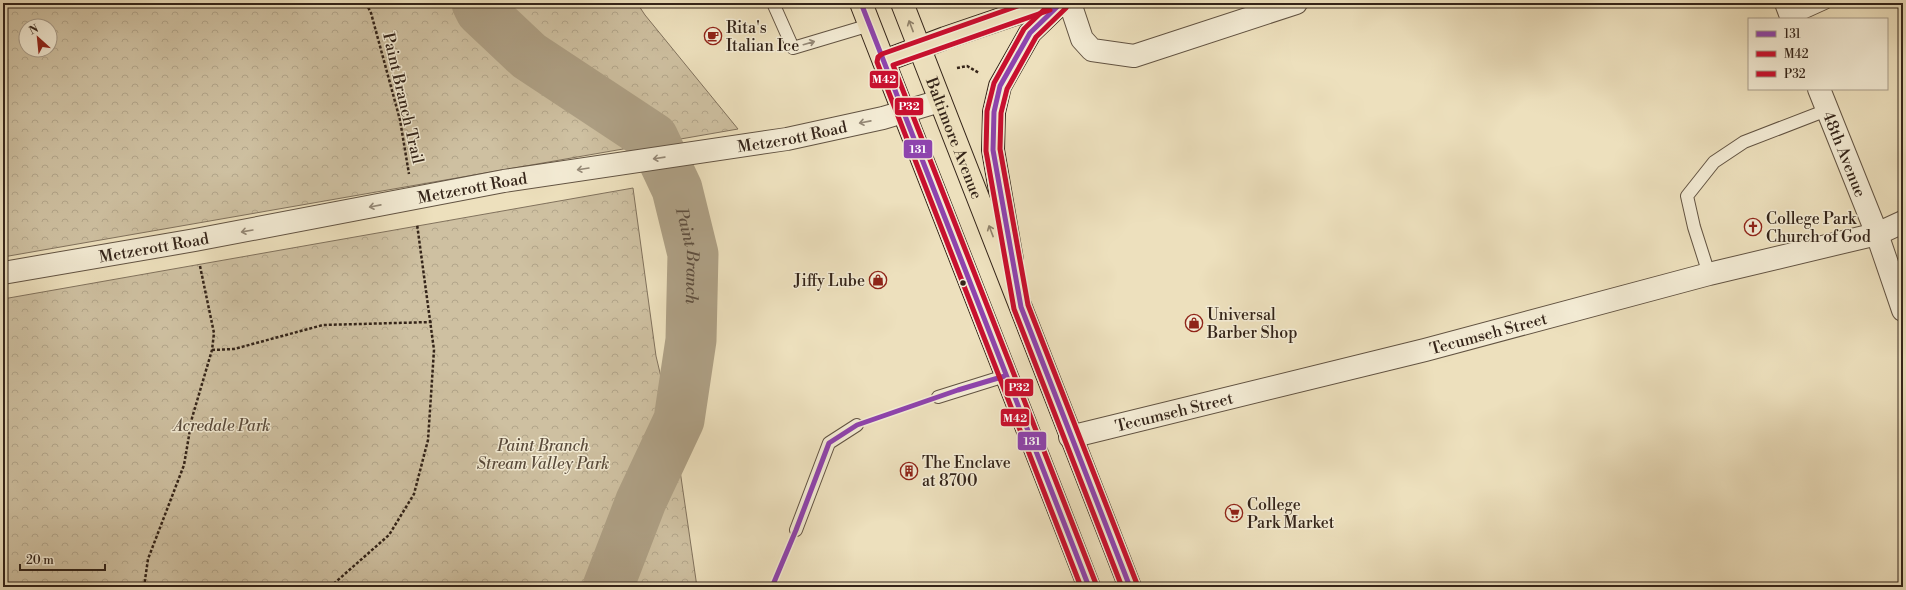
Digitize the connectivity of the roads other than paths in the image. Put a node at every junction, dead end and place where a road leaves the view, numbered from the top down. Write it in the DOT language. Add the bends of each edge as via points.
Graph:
graph roads {
  1 [pos="773,3"];
  2 [pos="861,3"];
  3 [pos="902,3"];
  4 [pos="1048,3"];
  5 [pos="1061,3"];
  6 [pos="1070,3"];
  7 [pos="1296,3"];
  8 [pos="1825,3"];
  9 [pos="1790,13"];
  10 [pos="870,25"];
  11 [pos="920,48"];
  12 [pos="884,61"];
  13 [pos="1819,90"];
  14 [pos="940,101"];
  15 [pos="1826,110"];
  16 [pos="903,113"];
  17 [pos="1903,222"];
  18 [pos="1877,234"];
  19 [pos="3,273"];
  20 [pos="1709,274"];
  21 [pos="1021,307"];
  22 [pos="1903,310"];
  23 [pos="1005,376"];
  24 [pos="938,397"];
  25 [pos="858,425"];
  26 [pos="1070,437"];
  27 [pos="796,530"];
  28 [pos="1089,587"];
  29 [pos="1130,587"];
  1 -- 10 [label="lane, one-way" via="792,48"];
  2 -- 10 [label="main road"];
  11 -- 3 [label="main road, Baltimore Avenue, one-way"];
  4 -- 11 [label="main road"];
  5 -- 21 [label="main road" via="1030,33 1000,86 994,112 993,150"];
  6 -- 7 [label="street" via="1082,39 1092,50 1134,56"];
  8 -- 9 [label="lane"];
  10 -- 12 [label="main road"];
  11 -- 12 [label="main road"];
  11 -- 14 [label="main road, Baltimore Avenue"];
  12 -- 16 [label="main road"];
  13 -- 15 [label="street, 48th Avenue"];
  14 -- 16 [label="street, Metzerott Road"];
  21 -- 14 [label="main road, Baltimore Avenue, one-way"];
  15 -- 18 [label="street, 48th Avenue"];
  15 -- 20 [label="lane" via="1744,142 1714,162 1687,196"];
  16 -- 19 [label="street, Metzerott Road, one-way" via="787,139 504,181 189,241"];
  16 -- 23 [label="main road"];
  17 -- 18 [label="street, Tecumseh Street"];
  18 -- 20 [label="street, Tecumseh Street"];
  18 -- 22 [label="street, 48th Avenue"];
  20 -- 26 [label="street, Tecumseh Street" via="1425,350"];
  21 -- 26 [label="main road, Baltimore Avenue"];
  23 -- 24 [label="lane"];
  23 -- 28 [label="main road"];
  25 -- 27 [label="lane" via="829,443"];
  26 -- 29 [label="main road, Baltimore Avenue"];
}
